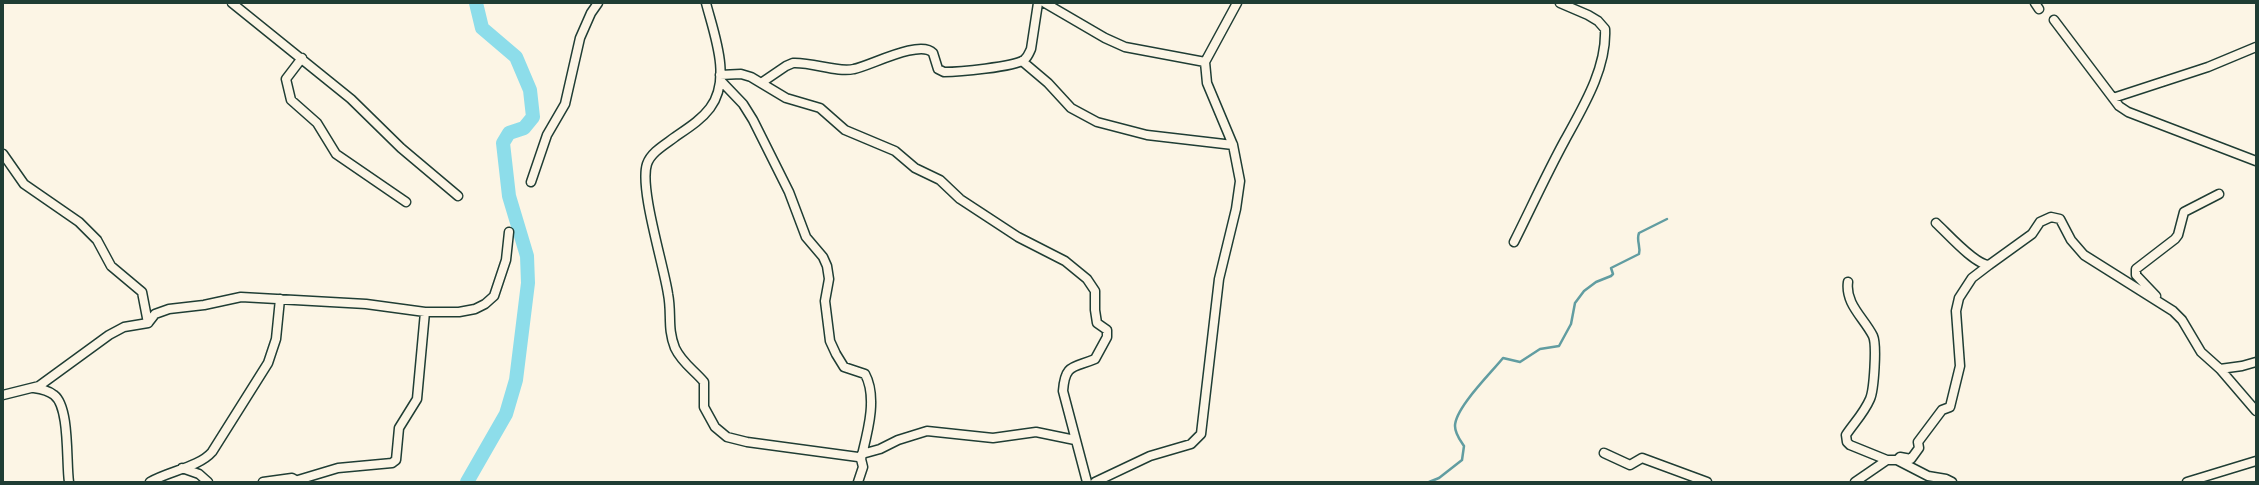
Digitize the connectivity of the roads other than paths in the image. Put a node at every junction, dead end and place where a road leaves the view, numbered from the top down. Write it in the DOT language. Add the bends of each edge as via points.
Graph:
graph roads {
  1 [pos="232,3"];
  2 [pos="598,3"];
  3 [pos="706,3"];
  4 [pos="1038,3"];
  5 [pos="1044,3"];
  6 [pos="1236,3"];
  7 [pos="1560,3"];
  8 [pos="2054,20"];
  9 [pos="2256,47"];
  10 [pos="302,58"];
  11 [pos="1022,61"];
  12 [pos="1205,62"];
  13 [pos="721,78"];
  14 [pos="761,82"];
  15 [pos="2113,98"];
  16 [pos="1233,145"];
  17 [pos="3,154"];
  18 [pos="2256,161"];
  19 [pos="531,182"];
  20 [pos="2219,194"];
  21 [pos="458,196"];
  22 [pos="406,202"];
  23 [pos="1936,222"];
  24 [pos="509,232"];
  25 [pos="1514,242"];
  26 [pos="1989,265"];
  27 [pos="1848,282"];
  28 [pos="280,299"];
  29 [pos="2163,304"];
  30 [pos="425,312"];
  31 [pos="148,322"];
  32 [pos="2256,362"];
  33 [pos="2220,369"];
  34 [pos="34,388"];
  35 [pos="3,395"];
  36 [pos="2256,412"];
  37 [pos="1075,440"];
  38 [pos="1604,453"];
  39 [pos="862,456"];
  40 [pos="1887,460"];
  41 [pos="1897,460"];
  42 [pos="2256,461"];
  43 [pos="181,468"];
  44 [pos="298,481"];
  45 [pos="68,482"];
  46 [pos="150,482"];
  47 [pos="208,482"];
  48 [pos="264,482"];
  49 [pos="858,482"];
  50 [pos="1087,482"];
  51 [pos="1095,482"];
  52 [pos="1707,482"];
  53 [pos="1855,482"];
  54 [pos="1952,482"];
  55 [pos="2187,482"];
  1 -- 10 [label="street"];
  2 -- 19 [label="street" via="580,38 565,104 547,135"];
  3 -- 13 [label="street"];
  4 -- 11 [label="street" via="1031,49"];
  5 -- 12 [label="street" via="1125,47"];
  6 -- 12 [label="street"];
  7 -- 25 [label="street" via="1598,21 1605,29 1606,41 1584,107"];
  8 -- 15 [label="street"];
  9 -- 15 [label="street" via="2208,67"];
  10 -- 21 [label="street"];
  10 -- 22 [label="street" via="286,79 294,104 317,123 336,154"];
  11 -- 14 [label="street" via="944,72 938,69 933,53 926,49 888,56 854,69 793,63"];
  11 -- 16 [label="street" via="1048,83 1071,108 1097,122 1147,135"];
  12 -- 16 [label="street" via="1207,83"];
  13 -- 14 [label="street" via="741,74"];
  13 -- 39 [label="street" via="753,120 789,192 806,237 823,257 827,266 829,279 825,301 831,345 844,367 865,374 869,382 869,417"];
  13 -- 39 [label="street" via="716,99 703,116 660,148 647,165 648,199 669,295 671,338 684,363 704,382 704,406 714,427 721,433 747,442"];
  14 -- 37 [label="street" via="786,98 820,108 853,134 895,151 915,168 940,180 960,199 1018,237 1065,261 1087,279 1097,295 1097,323 1107,330 1107,337 1095,359 1072,366 1064,380 1064,399"];
  15 -- 18 [label="street" via="2128,112"];
  16 -- 51 [label="street" via="1240,181 1239,197 1219,278 1201,434 1191,444 1136,462"];
  17 -- 31 [label="street" via="24,184 79,222 97,240 111,266 142,292"];
  20 -- 29 [label="street" via="2184,212 2175,239 2136,269 2136,275"];
  23 -- 26 [label="street" via="1972,256 1984,265"];
  24 -- 30 [label="street" via="506,260 494,296 475,309 459,312"];
  26 -- 29 [label="street" via="2032,234 2040,222 2055,217 2064,224 2071,240 2084,254"];
  26 -- 41 [label="street" via="1972,278 1959,298 1956,310 1960,366 1950,407 1942,410 1918,442 1920,448 1911,459 1900,457"];
  27 -- 40 [label="street" via="1849,297 1874,339 1876,362 1870,399 1846,439 1850,445"];
  28 -- 30 [label="street" via="366,304"];
  28 -- 31 [label="street" via="241,297 169,309 155,314"];
  28 -- 43 [label="street" via="276,339 260,378 209,456"];
  29 -- 33 [label="street" via="2182,320 2201,352"];
  30 -- 44 [label="street" via="417,399 399,428 396,460 392,463 338,468"];
  31 -- 34 [label="street" via="124,327 109,335 52,378"];
  32 -- 33 [label="street"];
  33 -- 36 [label="street"];
  34 -- 35 [label="street"];
  34 -- 45 [label="street" via="47,391 60,402 65,428"];
  37 -- 39 [label="street" via="1036,432 993,438 927,431 898,440"];
  37 -- 50 [label="street"];
  38 -- 52 [label="street" via="1630,464 1642,458 1653,461 1662,467"];
  39 -- 49 [label="street" via="863,467"];
  40 -- 41 [label="street"];
  40 -- 53 [label="street"];
  41 -- 54 [label="street" via="1928,476"];
  42 -- 55 [label="street"];
  43 -- 46 [label="street"];
  43 -- 47 [label="street" via="199,474"];
  44 -- 48 [label="street" via="292,478"];
}
